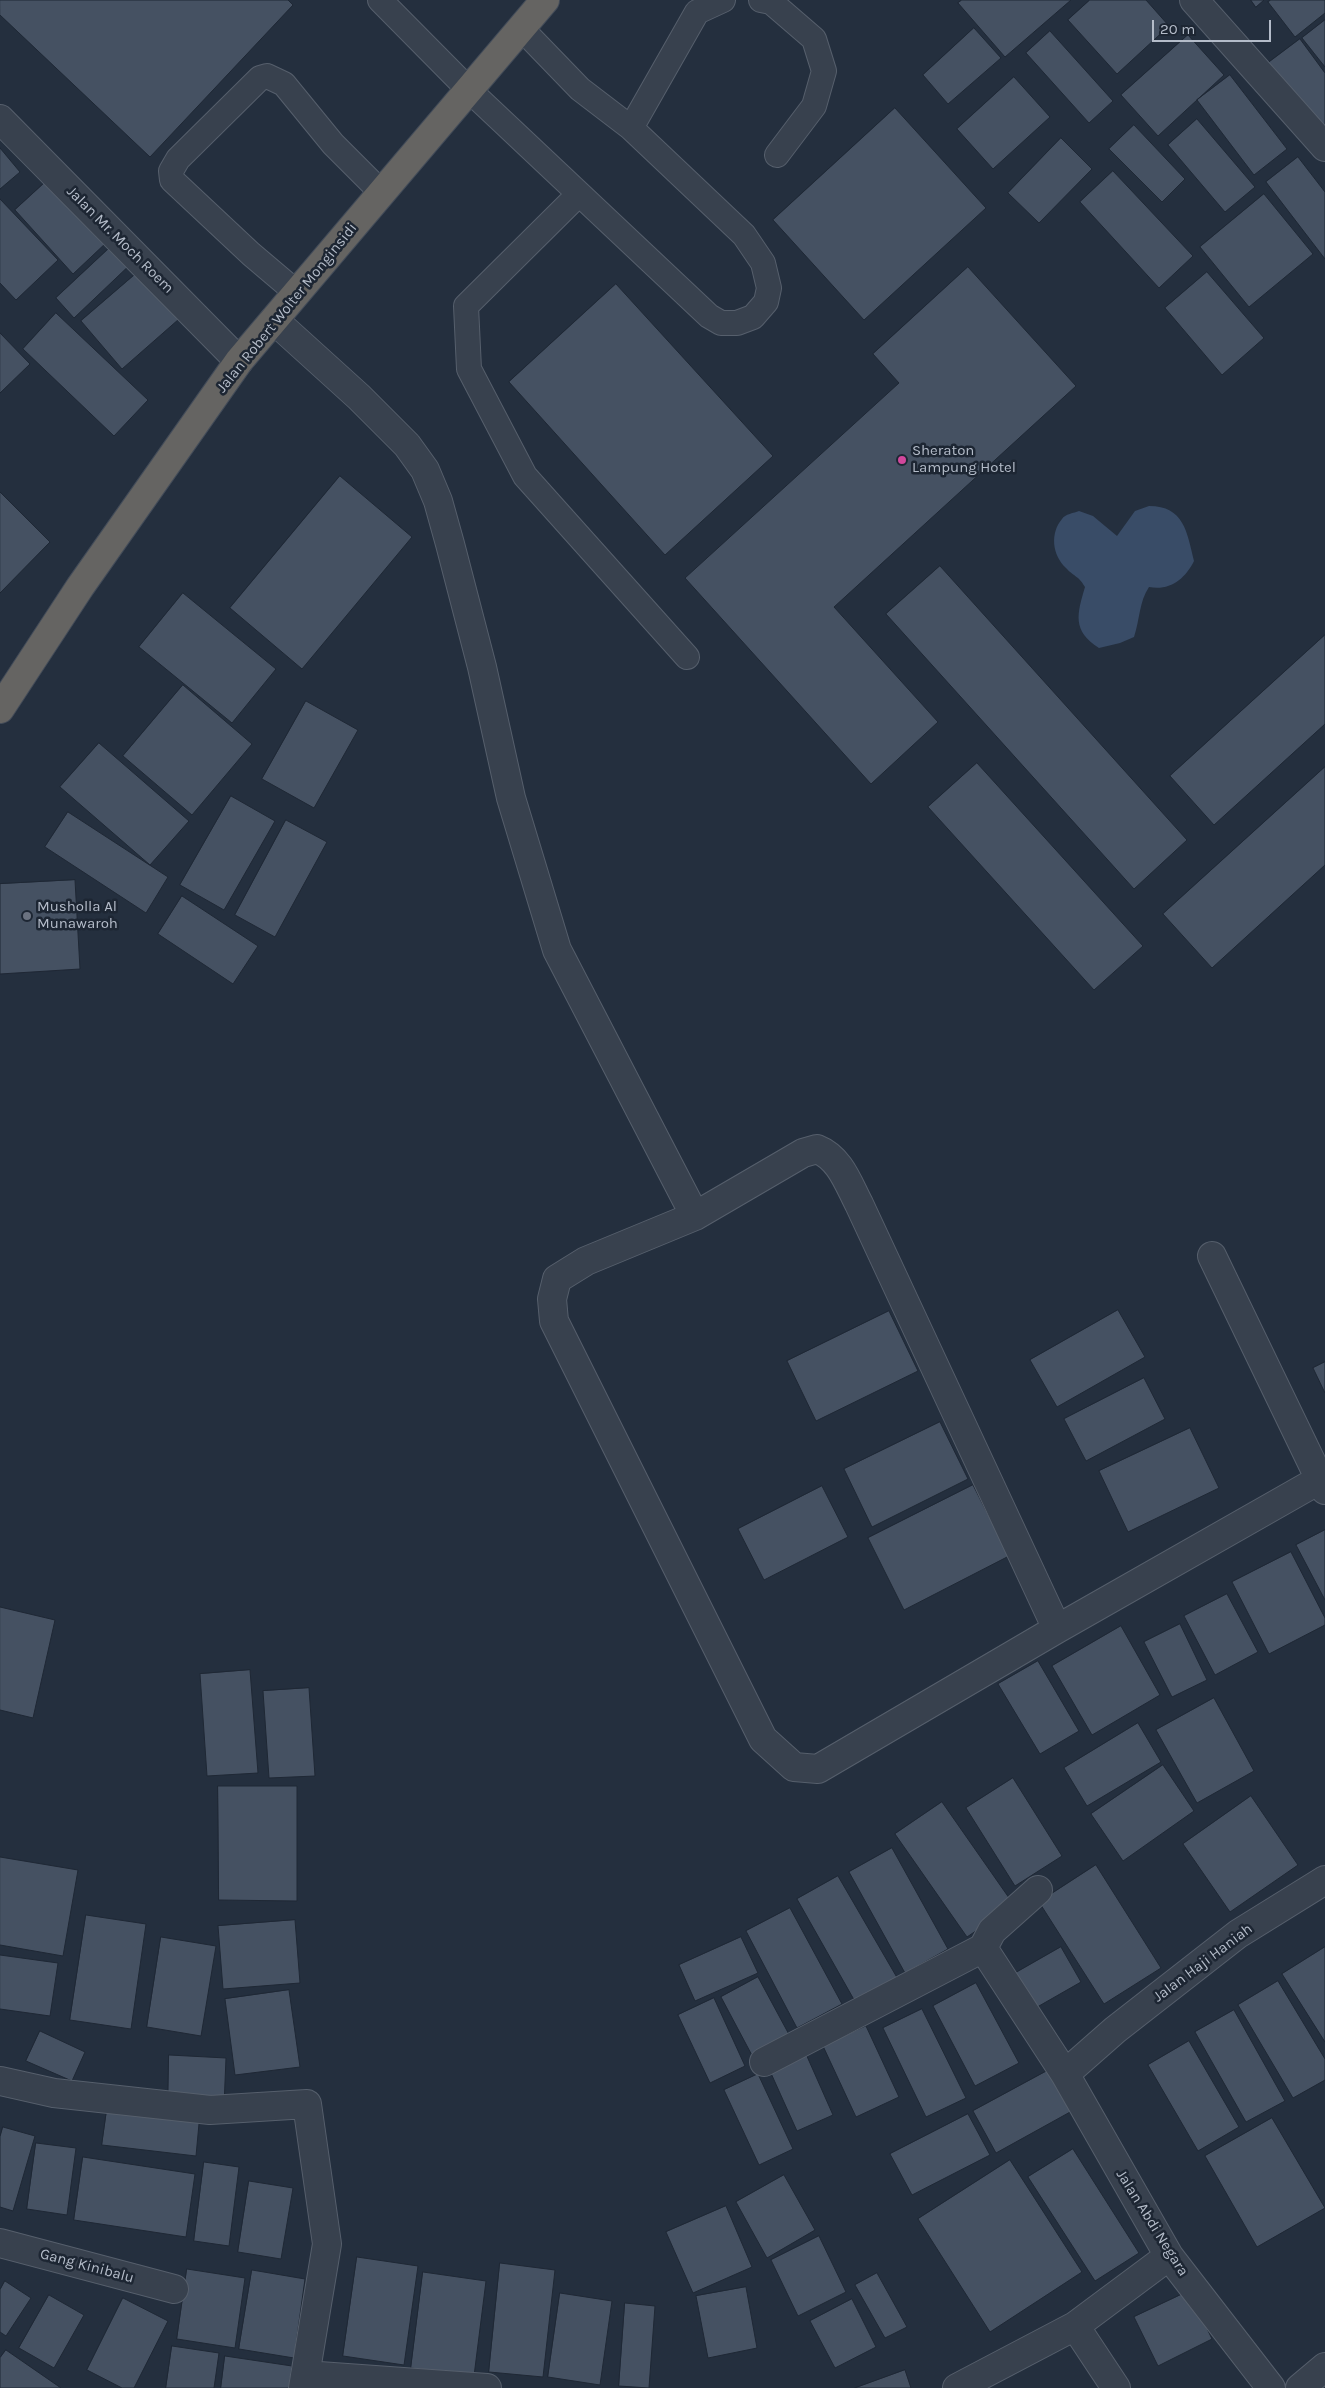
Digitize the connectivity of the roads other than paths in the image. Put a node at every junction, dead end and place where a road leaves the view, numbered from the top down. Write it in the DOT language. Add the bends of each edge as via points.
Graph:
graph roads {
  1 [pos="546,0"];
  2 [pos="723,0"];
  3 [pos="761,0"];
  4 [pos="1194,0"];
  5 [pos="384,1"];
  6 [pos="522,28"];
  7 [pos="469,90"];
  8 [pos="0,119"];
  9 [pos="631,128"];
  10 [pos="1325,147"];
  11 [pos="777,155"];
  12 [pos="382,193"];
  13 [pos="579,194"];
  14 [pos="298,293"];
  15 [pos="274,320"];
  16 [pos="239,361"];
  17 [pos="687,657"];
  18 [pos="0,709"];
  19 [pos="695,1216"];
  20 [pos="1212,1256"];
  21 [pos="1322,1485"];
  22 [pos="1057,1629"];
  23 [pos="1325,1880"];
  24 [pos="1038,1890"];
  25 [pos="983,1948"];
  26 [pos="764,2062"];
  27 [pos="1065,2074"];
  28 [pos="0,2082"];
  29 [pos="0,2244"];
  30 [pos="1169,2256"];
  31 [pos="174,2289"];
  32 [pos="1075,2326"];
  33 [pos="1325,2367"];
  34 [pos="304,2381"];
  35 [pos="487,2388"];
  36 [pos="957,2388"];
  37 [pos="1116,2388"];
  38 [pos="1271,2388"];
  39 [pos="1300,2388"];
  1 -- 6 [label="highway, Jalan Robert Wolter Monginsidi"];
  2 -- 9 [label="lane" via="697,12"];
  3 -- 11 [label="lane" via="771,2 814,39 824,71 814,106"];
  4 -- 10 [label="street"];
  5 -- 7 [label="lane"];
  6 -- 7 [label="highway, Jalan Robert Wolter Monginsidi"];
  6 -- 9 [label="lane" via="580,89"];
  7 -- 12 [label="highway, Jalan Robert Wolter Monginsidi"];
  7 -- 13 [label="lane"];
  8 -- 16 [label="street, Jalan Mr. Moch Roem"];
  9 -- 13 [label="lane" via="744,235 763,263 768,288 766,302 753,317 737,323 721,323 709,316"];
  12 -- 14 [label="highway, Jalan Robert Wolter Monginsidi"];
  12 -- 14 [label="lane" via="333,144 284,84 267,76 260,78 178,159 171,172 172,180"];
  13 -- 17 [label="lane" via="466,306 469,369 525,476"];
  14 -- 15 [label="highway, Jalan Robert Wolter Monginsidi"];
  15 -- 16 [label="highway, Jalan Robert Wolter Monginsidi"];
  15 -- 19 [label="street" via="359,397 407,445 426,470 445,527 482,667 511,798 557,950"];
  16 -- 18 [label="highway, Jalan Robert Wolter Monginsidi" via="80,587"];
  19 -- 22 [label="street" via="802,1153 817,1149 837,1162"];
  19 -- 22 [label="street" via="586,1261 557,1279 552,1299 554,1321 763,1739 794,1766 818,1769"];
  20 -- 21 [label="street"];
  21 -- 22 [label="street"];
  23 -- 27 [label="street, Jalan Haji Haniah" via="1238,1934"];
  24 -- 25 [label="street" via="992,1931"];
  25 -- 26 [label="street"];
  25 -- 27 [label="street, Jalan Abdi Negara"];
  27 -- 30 [label="street, Jalan Abdi Negara"];
  28 -- 34 [label="street" via="54,2093 210,2110 307,2104 327,2244"];
  29 -- 31 [label="street, Gang Kinibalu"];
  30 -- 32 [label="street"];
  30 -- 38 [label="street, Jalan Abdi Negara"];
  32 -- 36 [label="street"];
  32 -- 37 [label="street"];
  33 -- 39 [label="street"];
  34 -- 35 [label="street"];
}
